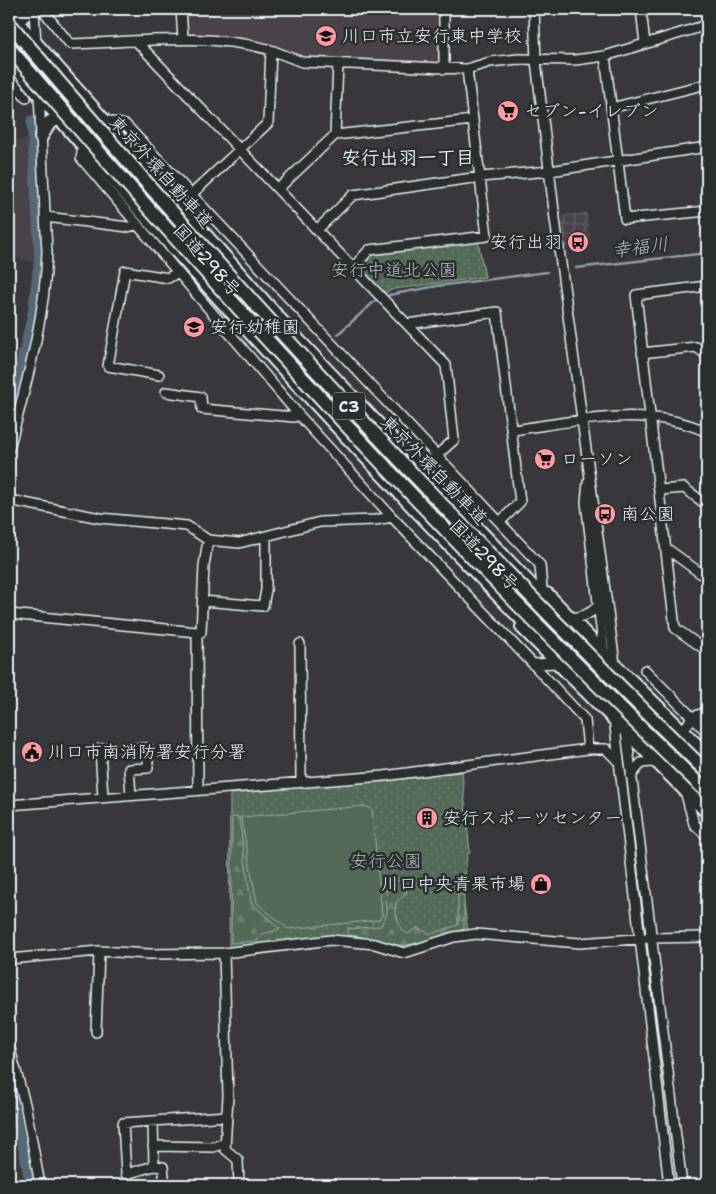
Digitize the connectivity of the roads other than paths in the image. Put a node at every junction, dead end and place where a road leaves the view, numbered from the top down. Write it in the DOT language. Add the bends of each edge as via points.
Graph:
graph roads {
  1 [pos="32,9"];
  2 [pos="42,9"];
  3 [pos="181,9"];
  4 [pos="444,9"];
  5 [pos="534,9"];
  6 [pos="641,9"];
  7 [pos="10,17"];
  8 [pos="707,24"];
  9 [pos="183,39"];
  10 [pos="137,42"];
  11 [pos="645,44"];
  12 [pos="36,45"];
  13 [pos="9,48"];
  14 [pos="271,50"];
  15 [pos="605,56"];
  16 [pos="9,59"];
  17 [pos="536,61"];
  18 [pos="338,64"];
  19 [pos="467,68"];
  20 [pos="444,69"];
  21 [pos="9,77"];
  22 [pos="707,84"];
  23 [pos="32,96"];
  24 [pos="611,108"];
  25 [pos="60,119"];
  26 [pos="101,119"];
  27 [pos="473,120"];
  28 [pos="335,134"];
  29 [pos="41,137"];
  30 [pos="83,147"];
  31 [pos="707,147"];
  32 [pos="239,150"];
  33 [pos="618,161"];
  34 [pos="550,171"];
  35 [pos="480,177"];
  36 [pos="278,189"];
  37 [pos="192,194"];
  38 [pos="707,210"];
  39 [pos="46,217"];
  40 [pos="136,224"];
  41 [pos="317,230"];
  42 [pos="353,268"];
  43 [pos="177,273"];
  44 [pos="707,286"];
  45 [pos="407,324"];
  46 [pos="300,342"];
  47 [pos="642,353"];
  48 [pos="707,355"];
  49 [pos="274,360"];
  50 [pos="159,375"];
  51 [pos="166,392"];
  52 [pos="298,414"];
  53 [pos="650,416"];
  54 [pos="581,421"];
  55 [pos="513,430"];
  56 [pos="707,432"];
  57 [pos="9,449"];
  58 [pos="436,456"];
  59 [pos="588,477"];
  60 [pos="660,490"];
  61 [pos="9,500"];
  62 [pos="707,505"];
  63 [pos="392,517"];
  64 [pos="500,522"];
  65 [pos="266,537"];
  66 [pos="208,540"];
  67 [pos="666,548"];
  68 [pos="707,578"];
  69 [pos="542,589"];
  70 [pos="203,601"];
  71 [pos="550,605"];
  72 [pos="598,606"];
  73 [pos="9,614"];
  74 [pos="570,618"];
  75 [pos="532,630"];
  76 [pos="197,632"];
  77 [pos="300,644"];
  78 [pos="707,651"];
  79 [pos="603,653"];
  80 [pos="558,663"];
  81 [pos="533,664"];
  82 [pos="615,665"];
  83 [pos="645,670"];
  84 [pos="707,712"];
  85 [pos="692,717"];
  86 [pos="614,719"];
  87 [pos="626,732"];
  88 [pos="683,732"];
  89 [pos="707,732"];
  90 [pos="588,749"];
  91 [pos="702,754"];
  92 [pos="618,761"];
  93 [pos="707,762"];
  94 [pos="658,764"];
  95 [pos="707,772"];
  96 [pos="631,776"];
  97 [pos="679,776"];
  98 [pos="301,782"];
  99 [pos="198,790"];
  100 [pos="685,791"];
  101 [pos="707,792"];
  102 [pos="131,795"];
  103 [pos="103,798"];
  104 [pos="707,802"];
  105 [pos="9,805"];
  106 [pos="707,812"];
  107 [pos="707,836"];
  108 [pos="707,937"];
  109 [pos="645,938"];
  110 [pos="99,951"];
  111 [pos="224,953"];
  112 [pos="9,959"];
  113 [pos="96,1032"];
  114 [pos="9,1045"];
  115 [pos="227,1116"];
  116 [pos="153,1121"];
  117 [pos="225,1143"];
  118 [pos="153,1146"];
  119 [pos="154,1166"];
  120 [pos="40,1185"];
  121 [pos="165,1185"];
  122 [pos="239,1185"];
  123 [pos="669,1185"];
  124 [pos="682,1185"];
  1 -- 7 [label="highway" via="22,16"];
  1 -- 12 [label="street"];
  2 -- 10 [label="street" via="70,44"];
  3 -- 9 [label="street"];
  4 -- 20 [label="street"];
  5 -- 17 [label="street"];
  6 -- 11 [label="street"];
  7 -- 12 [label="highway, 国道298号"];
  7 -- 95 [label="highway, 東京外環自動車道 / C3, bridge" via="177,217 375,433 545,611"];
  8 -- 11 [label="street"];
  9 -- 10 [label="street"];
  9 -- 14 [label="street" via="224,40"];
  10 -- 32 [label="street"];
  11 -- 15 [label="street"];
  12 -- 23 [label="street"];
  12 -- 26 [label="highway, 国道298号"];
  13 -- 101 [label="highway, 東京外環自動車道 / C3, bridge" via="179,244 402,486 536,624"];
  14 -- 18 [label="street" via="302,62"];
  14 -- 32 [label="street" via="268,123"];
  15 -- 17 [label="street"];
  15 -- 24 [label="street"];
  16 -- 23 [label="highway, 国道298号"];
  17 -- 19 [label="street" via="518,59"];
  17 -- 34 [label="street"];
  18 -- 20 [label="street"];
  18 -- 28 [label="street"];
  19 -- 20 [label="street"];
  19 -- 27 [label="street"];
  21 -- 23 [label="street"];
  22 -- 24 [label="street"];
  23 -- 25 [label="highway, 国道298号"];
  23 -- 29 [label="street"];
  24 -- 33 [label="street"];
  25 -- 29 [label="highway" via="50,122"];
  25 -- 30 [label="highway, 国道298号"];
  26 -- 37 [label="street" via="126,125"];
  26 -- 46 [label="highway, 国道298号"];
  27 -- 28 [label="street"];
  27 -- 35 [label="street"];
  28 -- 36 [label="street"];
  29 -- 39 [label="street"];
  30 -- 40 [label="street" via="81,158"];
  30 -- 49 [label="highway, 国道298号"];
  31 -- 33 [label="street"];
  32 -- 36 [label="street"];
  32 -- 37 [label="street"];
  33 -- 34 [label="street"];
  33 -- 38 [label="street" via="625,219"];
  34 -- 35 [label="street"];
  34 -- 54 [label="street"];
  35 -- 41 [label="street" via="354,195"];
  35 -- 42 [label="street" via="487,236 368,250"];
  36 -- 41 [label="street"];
  37 -- 58 [label="street"];
  39 -- 40 [label="street" via="128,227"];
  39 -- 57 [label="street" via="43,306"];
  40 -- 43 [label="street"];
  41 -- 42 [label="street"];
  42 -- 45 [label="street"];
  43 -- 50 [label="street" via="168,278 125,271 108,366"];
  43 -- 52 [label="street"];
  44 -- 47 [label="street" via="636,295"];
  45 -- 55 [label="street" via="497,312"];
  45 -- 58 [label="street" via="446,365 454,440"];
  46 -- 69 [label="highway"];
  46 -- 71 [label="highway, 国道298号"];
  47 -- 48 [label="street" via="696,347"];
  47 -- 53 [label="street"];
  49 -- 75 [label="highway, 国道298号"];
  49 -- 80 [label="highway" via="393,495"];
  51 -- 52 [label="street" via="201,397 202,409"];
  52 -- 63 [label="street"];
  53 -- 54 [label="street"];
  53 -- 56 [label="street" via="692,425"];
  53 -- 60 [label="street"];
  54 -- 55 [label="street"];
  54 -- 59 [label="street"];
  55 -- 64 [label="street" via="520,502"];
  58 -- 64 [label="street"];
  59 -- 72 [label="street" via="586,502"];
  59 -- 82 [label="street" via="595,501"];
  60 -- 62 [label="street" via="684,488"];
  60 -- 67 [label="street"];
  61 -- 66 [label="street" via="100,518 187,526"];
  63 -- 65 [label="street" via="320,522"];
  63 -- 81 [label="street"];
  64 -- 69 [label="street" via="540,565"];
  65 -- 66 [label="street" via="239,543"];
  65 -- 70 [label="street" via="266,590 262,606"];
  66 -- 70 [label="street"];
  67 -- 68 [label="street"];
  67 -- 78 [label="street" via="675,628"];
  69 -- 74 [label="highway"];
  70 -- 76 [label="street" via="201,632"];
  72 -- 74 [label="street" via="590,614"];
  72 -- 79 [label="street"];
  73 -- 76 [label="street"];
  74 -- 79 [label="highway"];
  76 -- 99 [label="street"];
  77 -- 98 [label="street"];
  79 -- 82 [label="highway"];
  79 -- 86 [label="street"];
  80 -- 81 [label="street"];
  80 -- 86 [label="highway"];
  81 -- 90 [label="street" via="585,720"];
  82 -- 87 [label="street"];
  82 -- 88 [label="highway"];
  83 -- 85 [label="street"];
  84 -- 85 [label="street"];
  85 -- 88 [label="street"];
  85 -- 89 [label="street"];
  86 -- 87 [label="highway"];
  86 -- 92 [label="street"];
  87 -- 94 [label="highway"];
  87 -- 96 [label="street"];
  88 -- 91 [label="highway"];
  90 -- 92 [label="street" via="606,749"];
  90 -- 98 [label="street" via="384,776"];
  91 -- 93 [label="highway"];
  92 -- 109 [label="street"];
  94 -- 96 [label="street" via="641,763"];
  94 -- 100 [label="highway"];
  96 -- 109 [label="street"];
  97 -- 104 [label="highway"];
  98 -- 99 [label="street"];
  99 -- 102 [label="street"];
  100 -- 106 [label="highway"];
  100 -- 107 [label="street" via="694,824"];
  102 -- 103 [label="street"];
  102 -- 103 [label="street" via="129,769 148,768 148,748 100,749"];
  103 -- 105 [label="street"];
  108 -- 109 [label="street"];
  109 -- 111 [label="street" via="579,943 476,934 454,937 404,953 375,944 331,940"];
  109 -- 123 [label="street"];
  109 -- 124 [label="street"];
  110 -- 111 [label="street"];
  110 -- 112 [label="street"];
  110 -- 113 [label="street"];
  111 -- 115 [label="street"];
  114 -- 120 [label="street" via="26,1108"];
  115 -- 116 [label="street"];
  115 -- 117 [label="street"];
  116 -- 118 [label="street"];
  116 -- 119 [label="street" via="123,1123 126,1174"];
  117 -- 118 [label="street" via="213,1147"];
  117 -- 122 [label="street" via="225,1149 238,1160"];
  118 -- 119 [label="street"];
  119 -- 121 [label="street" via="163,1167"];
}
